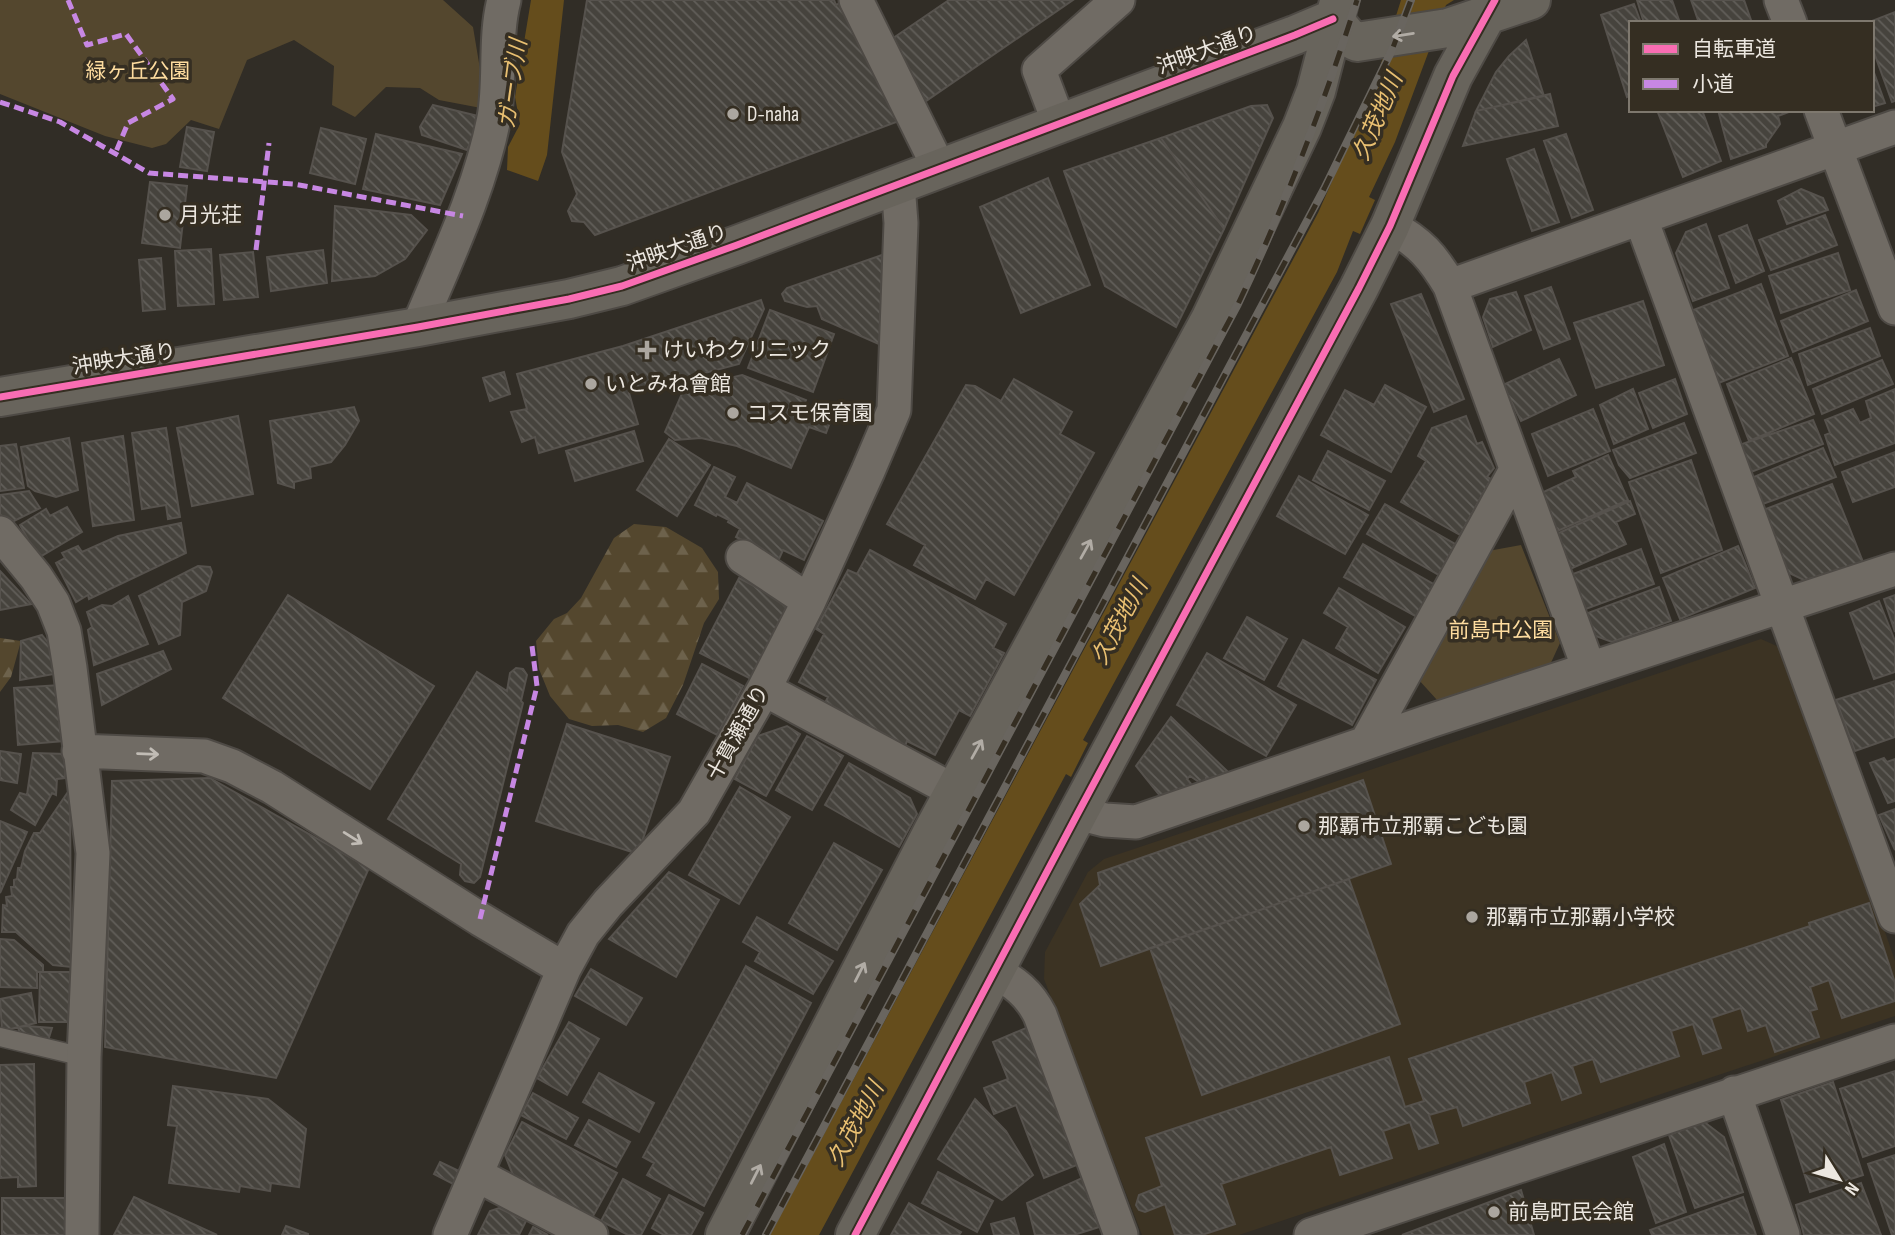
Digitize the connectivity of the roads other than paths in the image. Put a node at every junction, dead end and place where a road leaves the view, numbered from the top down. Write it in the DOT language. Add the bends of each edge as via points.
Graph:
graph roads {
  1 [pos="504,0"];
  2 [pos="856,0"];
  3 [pos="1118,0"];
  4 [pos="1531,0"];
  5 [pos="1782,0"];
  6 [pos="1491,8"];
  7 [pos="1344,15"];
  8 [pos="1789,21"];
  9 [pos="1822,112"];
  10 [pos="1059,123"];
  11 [pos="1895,127"];
  12 [pos="1835,149"];
  13 [pos="939,168"];
  14 [pos="898,184"];
  15 [pos="1641,219"];
  16 [pos="1390,226"];
  17 [pos="1450,286"];
  18 [pos="1895,308"];
  19 [pos="418,327"];
  20 [pos="0,397"];
  21 [pos="1516,470"];
  22 [pos="0,533"];
  23 [pos="743,557"];
  24 [pos="1895,569"];
  25 [pos="809,601"];
  26 [pos="1780,606"];
  27 [pos="1589,669"];
  28 [pos="764,689"];
  29 [pos="1366,743"];
  30 [pos="79,751"];
  31 [pos="954,791"];
  32 [pos="1078,813"];
  33 [pos="1895,916"];
  34 [pos="564,969"];
  35 [pos="994,971"];
  36 [pos="0,1037"];
  37 [pos="1895,1041"];
  38 [pos="84,1057"];
  39 [pos="1734,1093"];
  40 [pos="477,1175"];
  41 [pos="1331,1232"];
  42 [pos="82,1235"];
  43 [pos="450,1235"];
  44 [pos="591,1235"];
  45 [pos="725,1235"];
  46 [pos="855,1235"];
  47 [pos="1121,1235"];
  48 [pos="1783,1235"];
  1 -- 19 [label="street" via="487,150"];
  2 -- 13 [label="street"];
  3 -- 10 [label="street" via="1039,70"];
  4 -- 6 [label="street, 沖映大通り"];
  5 -- 8 [label="street"];
  6 -- 7 [label="street, 沖映大通り, one-way" via="1448,28"];
  6 -- 16 [label="street" via="1453,76"];
  7 -- 10 [label="street, 沖映大通り"];
  31 -- 7 [label="street, one-way" via="1211,318 1302,127"];
  9 -- 12 [label="street"];
  10 -- 13 [label="street, 沖映大通り"];
  11 -- 12 [label="street"];
  12 -- 15 [label="street"];
  12 -- 18 [label="street"];
  13 -- 14 [label="street, 沖映大通り"];
  14 -- 19 [label="street, 沖映大通り" via="622,286"];
  14 -- 25 [label="street, 十貫瀬通り" via="901,223 894,410"];
  15 -- 17 [label="street"];
  15 -- 26 [label="street"];
  16 -- 17 [label="street" via="1413,238 1435,260"];
  16 -- 32 [label="street"];
  17 -- 21 [label="street"];
  19 -- 20 [label="street, 沖映大通り"];
  21 -- 27 [label="street"];
  21 -- 29 [label="street"];
  22 -- 30 [label="street" via="53,603 64,631"];
  23 -- 25 [label="street"];
  24 -- 26 [label="street"];
  25 -- 28 [label="street, 十貫瀬通り"];
  26 -- 27 [label="street"];
  26 -- 33 [label="street"];
  27 -- 29 [label="street"];
  28 -- 31 [label="street"];
  28 -- 34 [label="street, 十貫瀬通り" via="694,812 608,903 583,934"];
  29 -- 32 [label="street" via="1136,822"];
  30 -- 34 [label="street, one-way" via="204,756 232,765"];
  30 -- 38 [label="street" via="93,852"];
  45 -- 31 [label="street, one-way"];
  32 -- 35 [label="street"];
  34 -- 40 [label="street, 十貫瀬通り"];
  35 -- 46 [label="street"];
  35 -- 47 [label="street" via="1016,984 1040,1015"];
  36 -- 38 [label="lane"];
  37 -- 39 [label="street"];
  38 -- 42 [label="street"];
  39 -- 41 [label="street"];
  39 -- 48 [label="street"];
  40 -- 43 [label="street, 十貫瀬通り"];
  40 -- 44 [label="street"];
}
